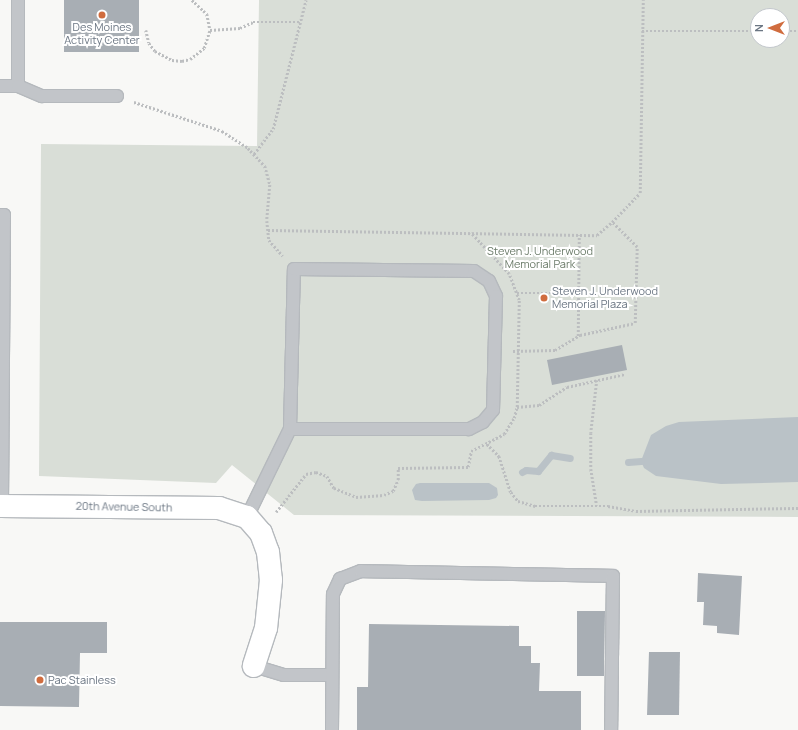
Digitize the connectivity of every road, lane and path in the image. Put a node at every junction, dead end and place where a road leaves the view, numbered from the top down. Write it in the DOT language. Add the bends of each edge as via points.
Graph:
graph roads {
  1 [pos="18,0"];
  2 [pos="192,0"];
  3 [pos="306,0"];
  4 [pos="643,0"];
  5 [pos="299,22"];
  6 [pos="146,30"];
  7 [pos="210,30"];
  8 [pos="750,30"];
  9 [pos="642,31"];
  10 [pos="0,86"];
  11 [pos="18,86"];
  12 [pos="117,96"];
  13 [pos="254,154"];
  14 [pos="0,215"];
  15 [pos="612,222"];
  16 [pos="268,230"];
  17 [pos="579,235"];
  18 [pos="294,269"];
  19 [pos="516,293"];
  20 [pos="578,293"];
  21 [pos="578,336"];
  22 [pos="494,348"];
  23 [pos="519,351"];
  24 [pos="625,374"];
  25 [pos="597,380"];
  26 [pos="517,407"];
  27 [pos="290,429"];
  28 [pos="1,440"];
  29 [pos="487,444"];
  30 [pos="1,506"];
  31 [pos="597,506"];
  32 [pos="798,508"];
  33 [pos="276,512"];
  34 [pos="247,517"];
  35 [pos="254,666"];
  36 [pos="332,675"];
  37 [pos="332,730"];
  38 [pos="611,730"];
  1 -- 11 [label="lane"];
  2 -- 7 [label="path" via="207,14"];
  3 -- 5 [label="path"];
  4 -- 9 [label="path"];
  5 -- 7 [label="path" via="253,22 240,28"];
  5 -- 13 [label="path" via="273,129"];
  6 -- 7 [label="path" via="154,51 172,60 182,61 190,59 204,48"];
  8 -- 9 [label="path"];
  9 -- 15 [label="path" via="640,193"];
  10 -- 11 [label="lane"];
  11 -- 12 [label="lane" via="42,96"];
  12 -- 13 [label="path" via="222,131"];
  13 -- 16 [label="path" via="265,166 270,185"];
  14 -- 28 [label="lane" via="4,215"];
  15 -- 17 [label="path" via="597,235"];
  15 -- 21 [label="path" via="637,247 635,323"];
  16 -- 17 [label="path"];
  16 -- 18 [label="path" via="270,240"];
  17 -- 20 [label="path"];
  18 -- 22 [label="lane" via="474,271 489,281 496,296"];
  18 -- 27 [label="lane"];
  19 -- 20 [label="path"];
  20 -- 21 [label="path"];
  21 -- 23 [label="path" via="555,350"];
  22 -- 23 [label="path"];
  22 -- 27 [label="lane" via="493,410 483,422 469,429"];
  23 -- 26 [label="path"];
  24 -- 25 [label="path"];
  25 -- 26 [label="path" via="567,387 539,405"];
  25 -- 31 [label="path" via="591,433 591,469"];
  26 -- 29 [label="path" via="514,418 504,434"];
  27 -- 34 [label="lane"];
  28 -- 30 [label="lane"];
  29 -- 31 [label="path" via="499,456 512,492 518,501 535,506"];
  29 -- 33 [label="path" via="471,451 468,467 398,468 398,480 393,491 384,495 356,497 334,488 327,476 316,472 306,474"];
  30 -- 34 [label="street, 20th Avenue South" via="219,508"];
  31 -- 32 [label="path" via="636,511"];
  34 -- 35 [label="street" via="261,533 268,552 271,580 266,628"];
  35 -- 36 [label="lane" via="284,675"];
  36 -- 37 [label="lane"];
  36 -- 38 [label="lane" via="333,594 340,579 351,573 361,571 613,576"];
}
